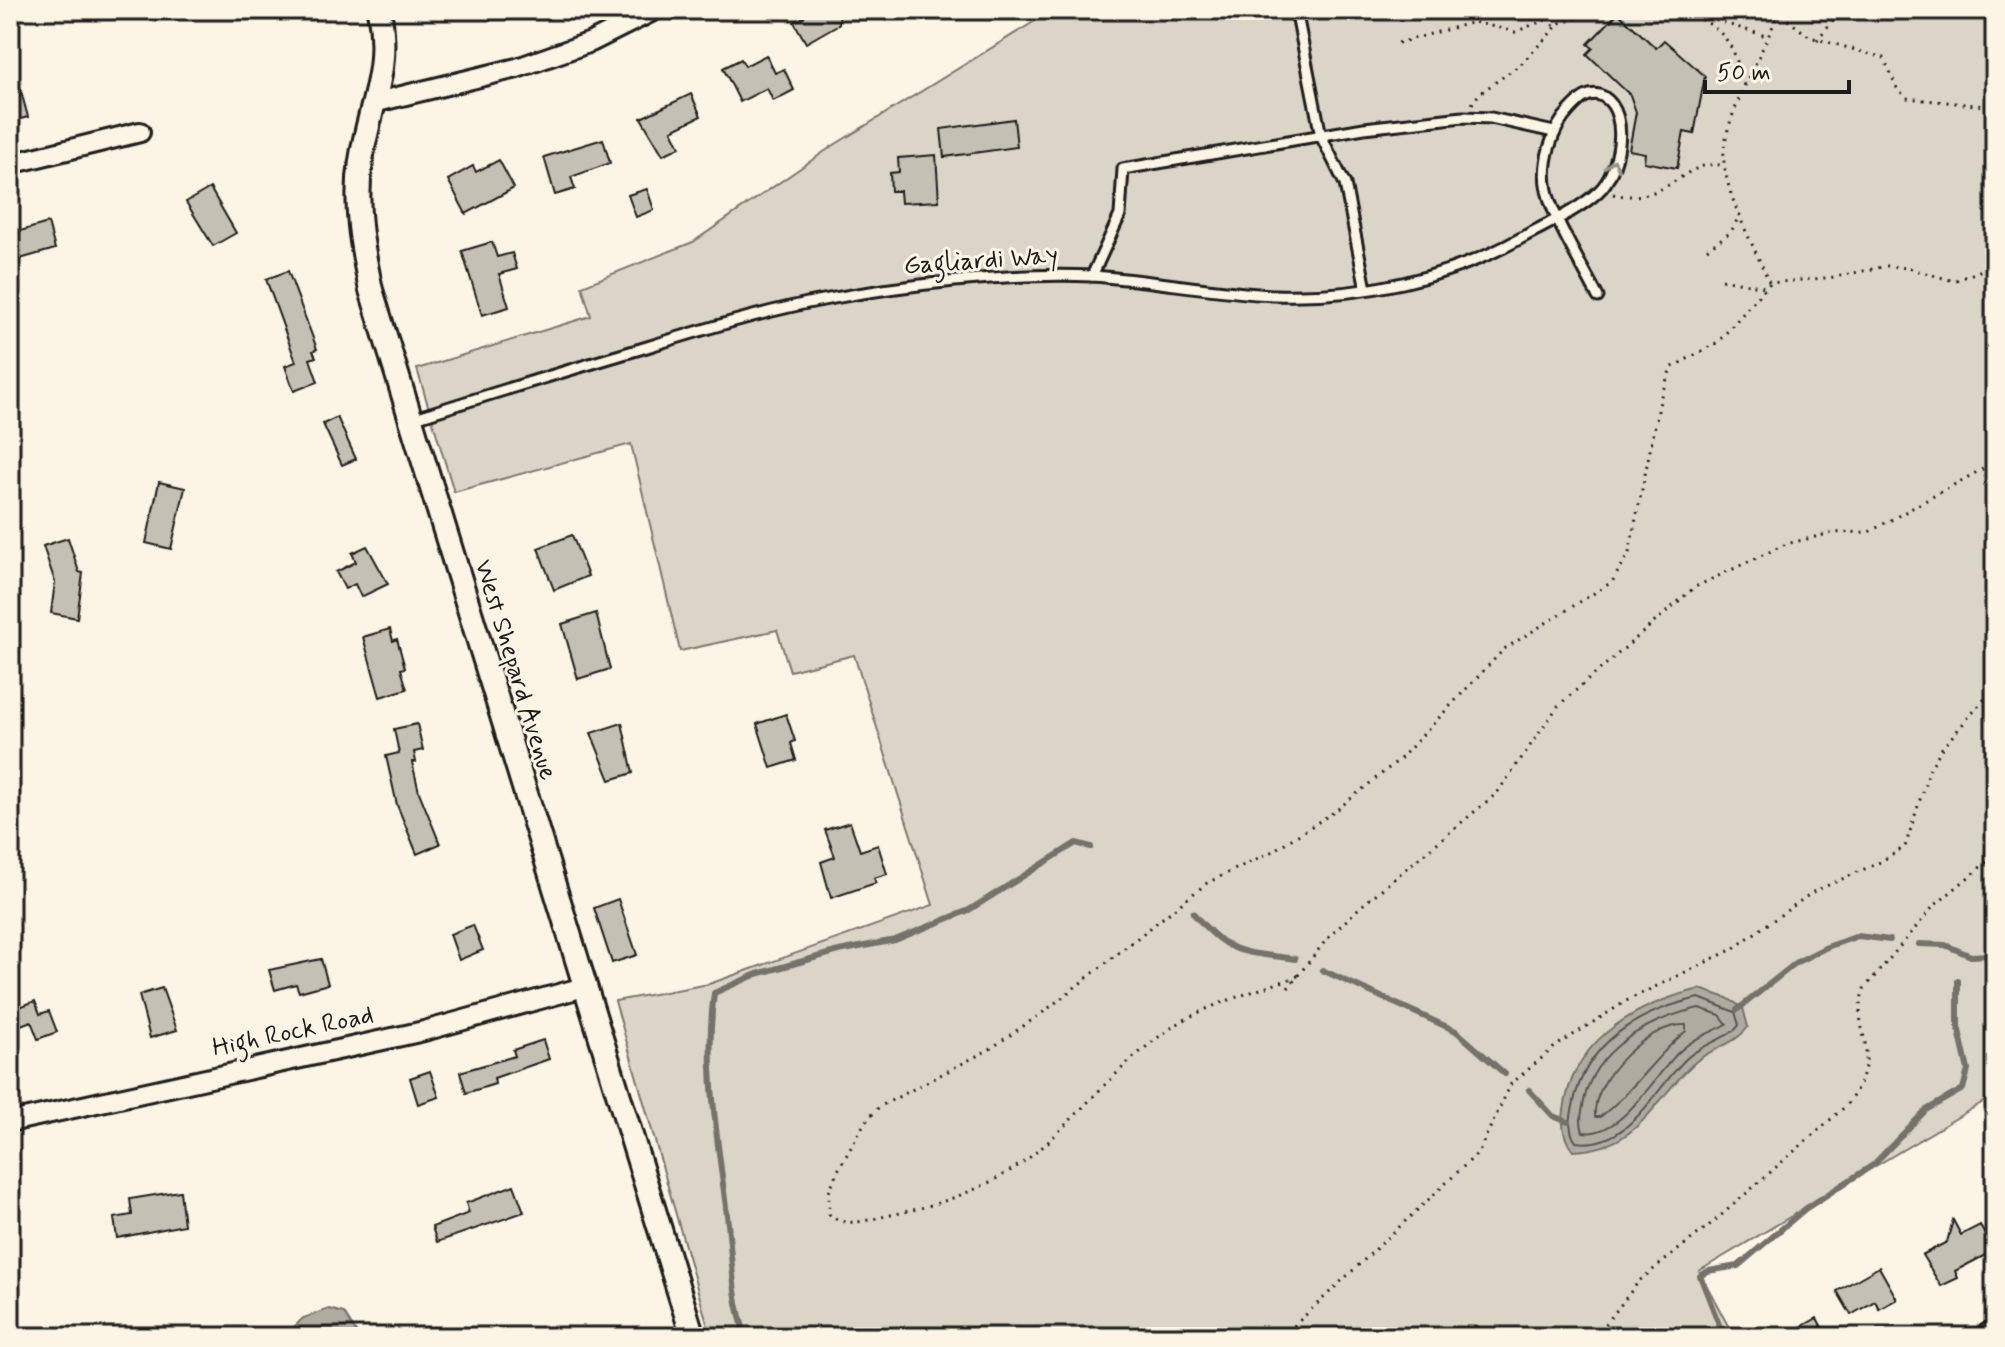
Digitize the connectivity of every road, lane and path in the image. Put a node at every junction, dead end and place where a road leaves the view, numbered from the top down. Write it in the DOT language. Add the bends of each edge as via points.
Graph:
graph roads {
  1 [pos="379,10"];
  2 [pos="655,10"];
  3 [pos="1296,10"];
  4 [pos="1546,10"];
  5 [pos="1607,10"];
  6 [pos="1679,10"];
  7 [pos="1841,10"];
  8 [pos="1777,12"];
  9 [pos="1692,15"];
  10 [pos="1550,18"];
  11 [pos="1554,27"];
  12 [pos="1769,38"];
  13 [pos="1817,40"];
  14 [pos="1398,43"];
  15 [pos="1744,86"];
  16 [pos="377,102"];
  17 [pos="1995,107"];
  18 [pos="1463,117"];
  19 [pos="140,132"];
  20 [pos="1554,132"];
  21 [pos="1321,136"];
  22 [pos="10,164"];
  23 [pos="1725,166"];
  24 [pos="1599,191"];
  25 [pos="1741,212"];
  26 [pos="1559,217"];
  27 [pos="1707,249"];
  28 [pos="1995,265"];
  29 [pos="1092,276"];
  30 [pos="1722,279"];
  31 [pos="1770,283"];
  32 [pos="1765,287"];
  33 [pos="1366,289"];
  34 [pos="1598,297"];
  35 [pos="409,421"];
  36 [pos="1995,462"];
  37 [pos="1995,687"];
  38 [pos="1995,855"];
  39 [pos="1298,976"];
  40 [pos="584,987"];
  41 [pos="1288,988"];
  42 [pos="10,1122"];
  43 [pos="1995,1329"];
  44 [pos="693,1337"];
  45 [pos="1282,1337"];
  46 [pos="1596,1337"];
  47 [pos="1982,1337"];
  1 -- 16 [label="street, West Shepard Avenue" via="383,56"];
  2 -- 16 [label="street" via="591,42 517,68"];
  3 -- 21 [label="lane"];
  4 -- 10 [label="path"];
  5 -- 11 [label="path"];
  6 -- 9 [label="path"];
  7 -- 13 [label="path"];
  8 -- 12 [label="path"];
  8 -- 13 [label="path"];
  9 -- 12 [label="path"];
  9 -- 15 [label="path" via="1714,25 1723,36"];
  10 -- 11 [label="path"];
  10 -- 14 [label="path" via="1515,32 1474,22"];
  11 -- 18 [label="path" via="1521,64 1479,94"];
  12 -- 15 [label="path"];
  13 -- 17 [label="path" via="1884,58 1906,98"];
  15 -- 23 [label="path"];
  16 -- 35 [label="street, West Shepard Avenue" via="366,132 358,208 371,290"];
  18 -- 20 [label="lane"];
  18 -- 21 [label="lane"];
  19 -- 22 [label="street"];
  24 -- 20 [label="lane, one-way" via="1612,173 1618,140 1615,110 1606,98 1589,95"];
  20 -- 26 [label="lane" via="1545,176"];
  21 -- 29 [label="lane" via="1123,169 1120,215"];
  21 -- 33 [label="lane" via="1345,184"];
  23 -- 24 [label="path" via="1704,165 1646,196"];
  23 -- 25 [label="path"];
  24 -- 26 [label="lane, Gagliardi Way"];
  25 -- 27 [label="path" via="1731,232"];
  25 -- 31 [label="path"];
  26 -- 33 [label="lane, Gagliardi Way" via="1459,267 1423,280"];
  26 -- 34 [label="lane"];
  28 -- 31 [label="path" via="1954,281 1887,266"];
  29 -- 33 [label="lane, Gagliardi Way" via="1274,295"];
  29 -- 35 [label="lane, Gagliardi Way" via="896,289 767,311"];
  30 -- 32 [label="path"];
  31 -- 32 [label="path"];
  32 -- 39 [label="path" via="1718,342 1671,368 1629,553 1612,582 1504,649 1400,759 1334,812 1271,852 1207,883 990,1049 879,1107 836,1174 829,1214 842,1223 859,1222 934,1207 986,1185 1048,1143 1163,1033 1208,1008"];
  35 -- 40 [label="street, West Shepard Avenue"];
  36 -- 39 [label="path" via="1869,532 1832,533 1786,544 1695,587 1558,706 1497,793 1359,908"];
  37 -- 45 [label="path" via="1930,768 1905,847 1825,886 1731,950 1628,1000 1556,1046 1511,1084 1478,1153"];
  38 -- 46 [label="path" via="1933,907 1864,989 1859,1003 1868,1057 1861,1083 1847,1105 1639,1281"];
  39 -- 41 [label="path"];
  40 -- 42 [label="street, High Rock Road" via="424,1031"];
  40 -- 44 [label="street, West Shepard Avenue"];
  43 -- 47 [label="street"];
}
